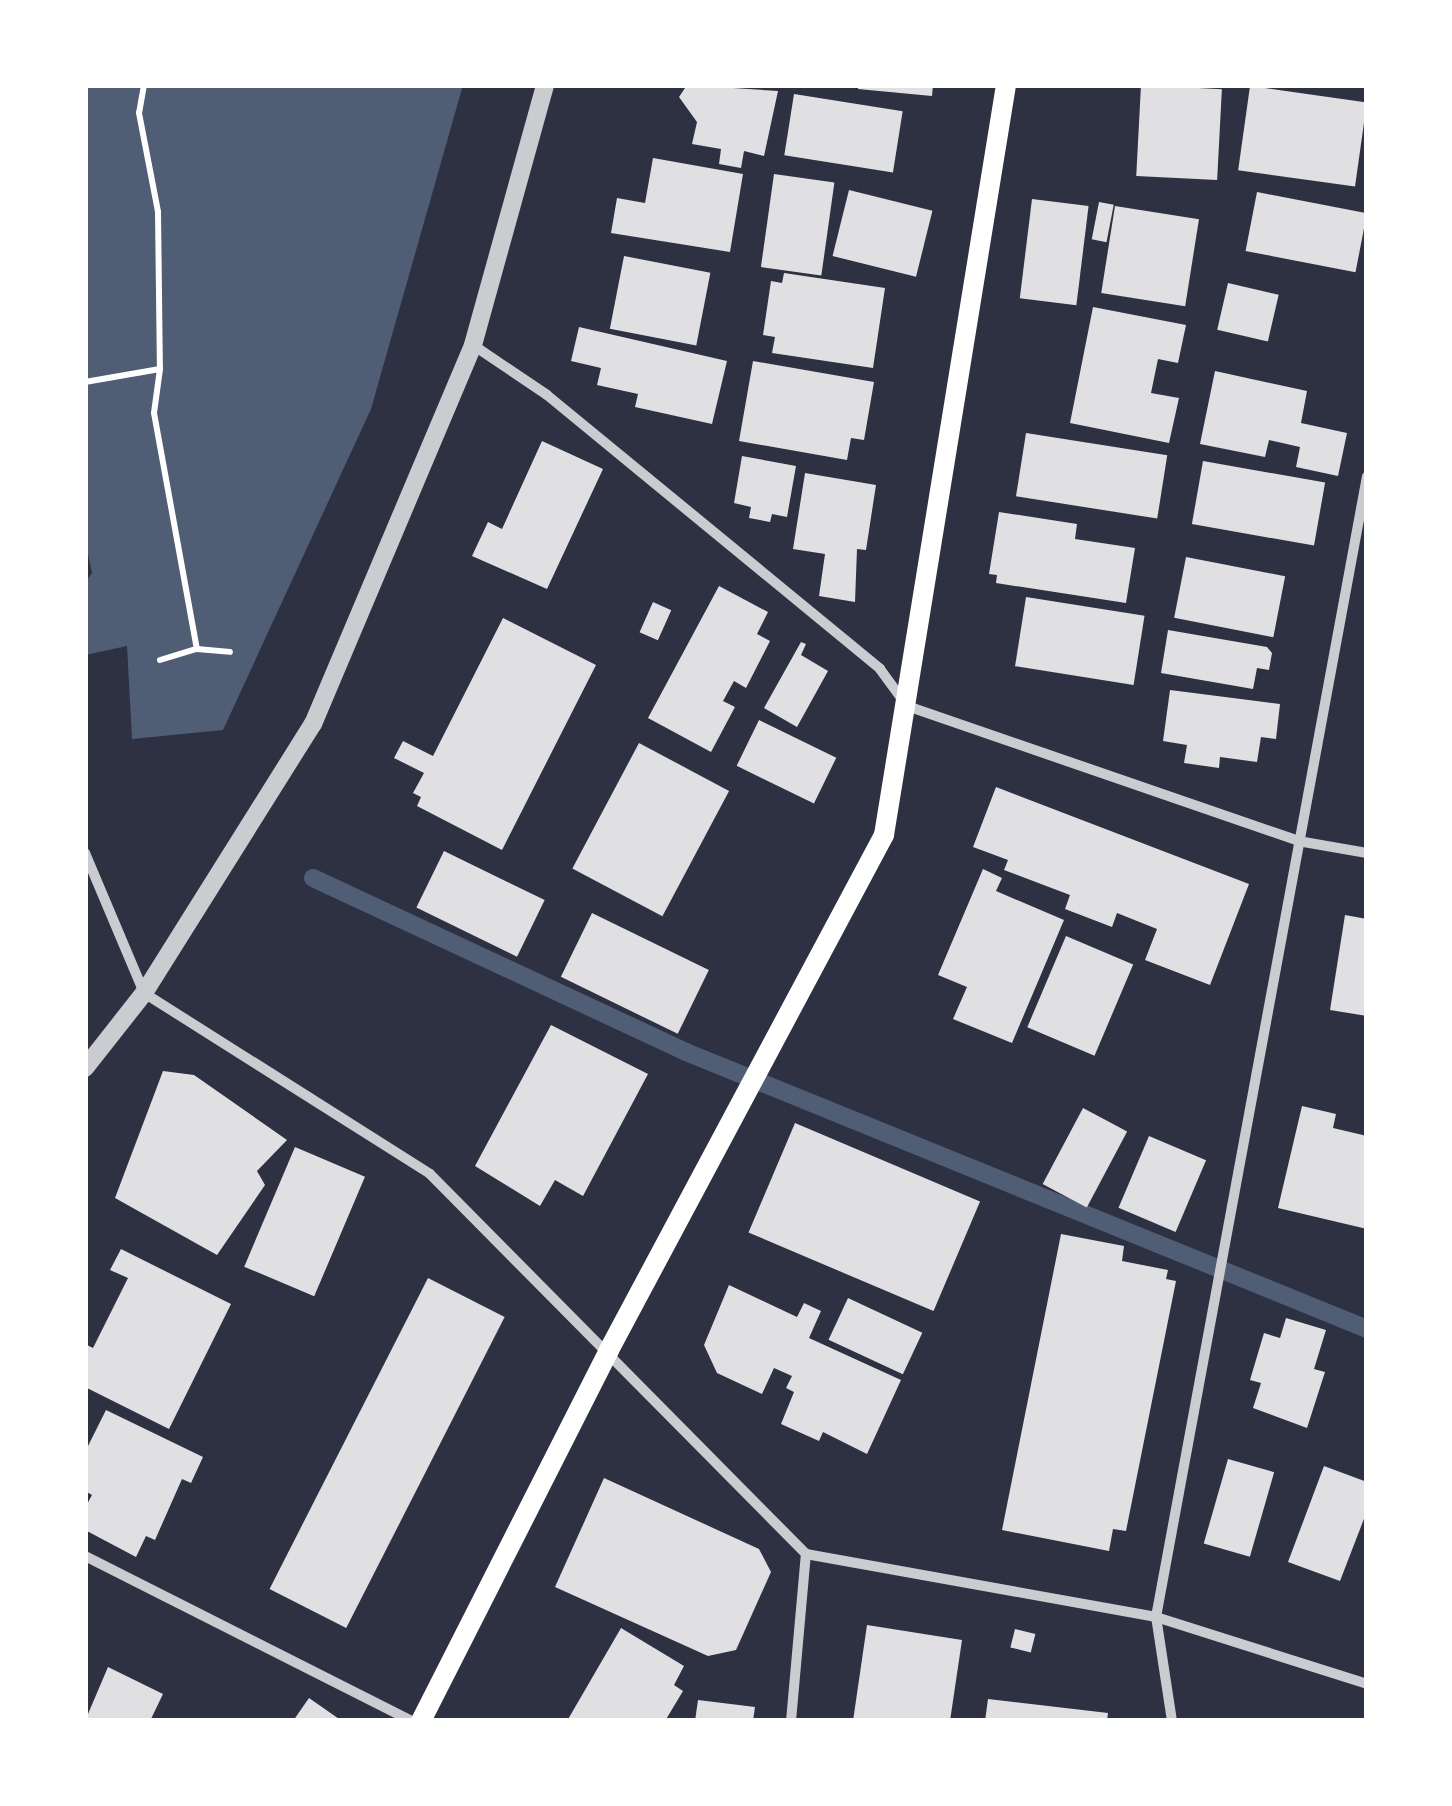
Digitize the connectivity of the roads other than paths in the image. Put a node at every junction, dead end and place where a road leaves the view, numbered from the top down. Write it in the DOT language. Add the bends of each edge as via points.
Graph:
graph roads {
  1 [pos="544,85"];
  2 [pos="1006,85"];
  3 [pos="473,345"];
  4 [pos="1367,476"];
  5 [pos="907,706"];
  6 [pos="1298,841"];
  7 [pos="85,853"];
  8 [pos="1367,853"];
  9 [pos="144,993"];
  10 [pos="85,1068"];
  11 [pos="609,1350"];
  12 [pos="806,1554"];
  13 [pos="85,1556"];
  14 [pos="1156,1617"];
  15 [pos="1367,1684"];
  16 [pos="412,1721"];
  17 [pos="421,1721"];
  18 [pos="791,1721"];
  19 [pos="1172,1721"];
  1 -- 3 [label="street"];
  2 -- 5 [label="main road"];
  3 -- 5 [label="street" via="547,395 880,669"];
  3 -- 9 [label="street" via="313,724"];
  4 -- 6 [label="street"];
  5 -- 6 [label="street"];
  5 -- 11 [label="main road" via="884,836"];
  6 -- 8 [label="street"];
  6 -- 14 [label="street"];
  7 -- 9 [label="street"];
  9 -- 10 [label="street"];
  9 -- 11 [label="street" via="430,1174"];
  11 -- 12 [label="street"];
  11 -- 17 [label="main road"];
  12 -- 14 [label="street"];
  12 -- 18 [label="street"];
  13 -- 16 [label="street"];
  14 -- 15 [label="street"];
  14 -- 19 [label="street"];
}
